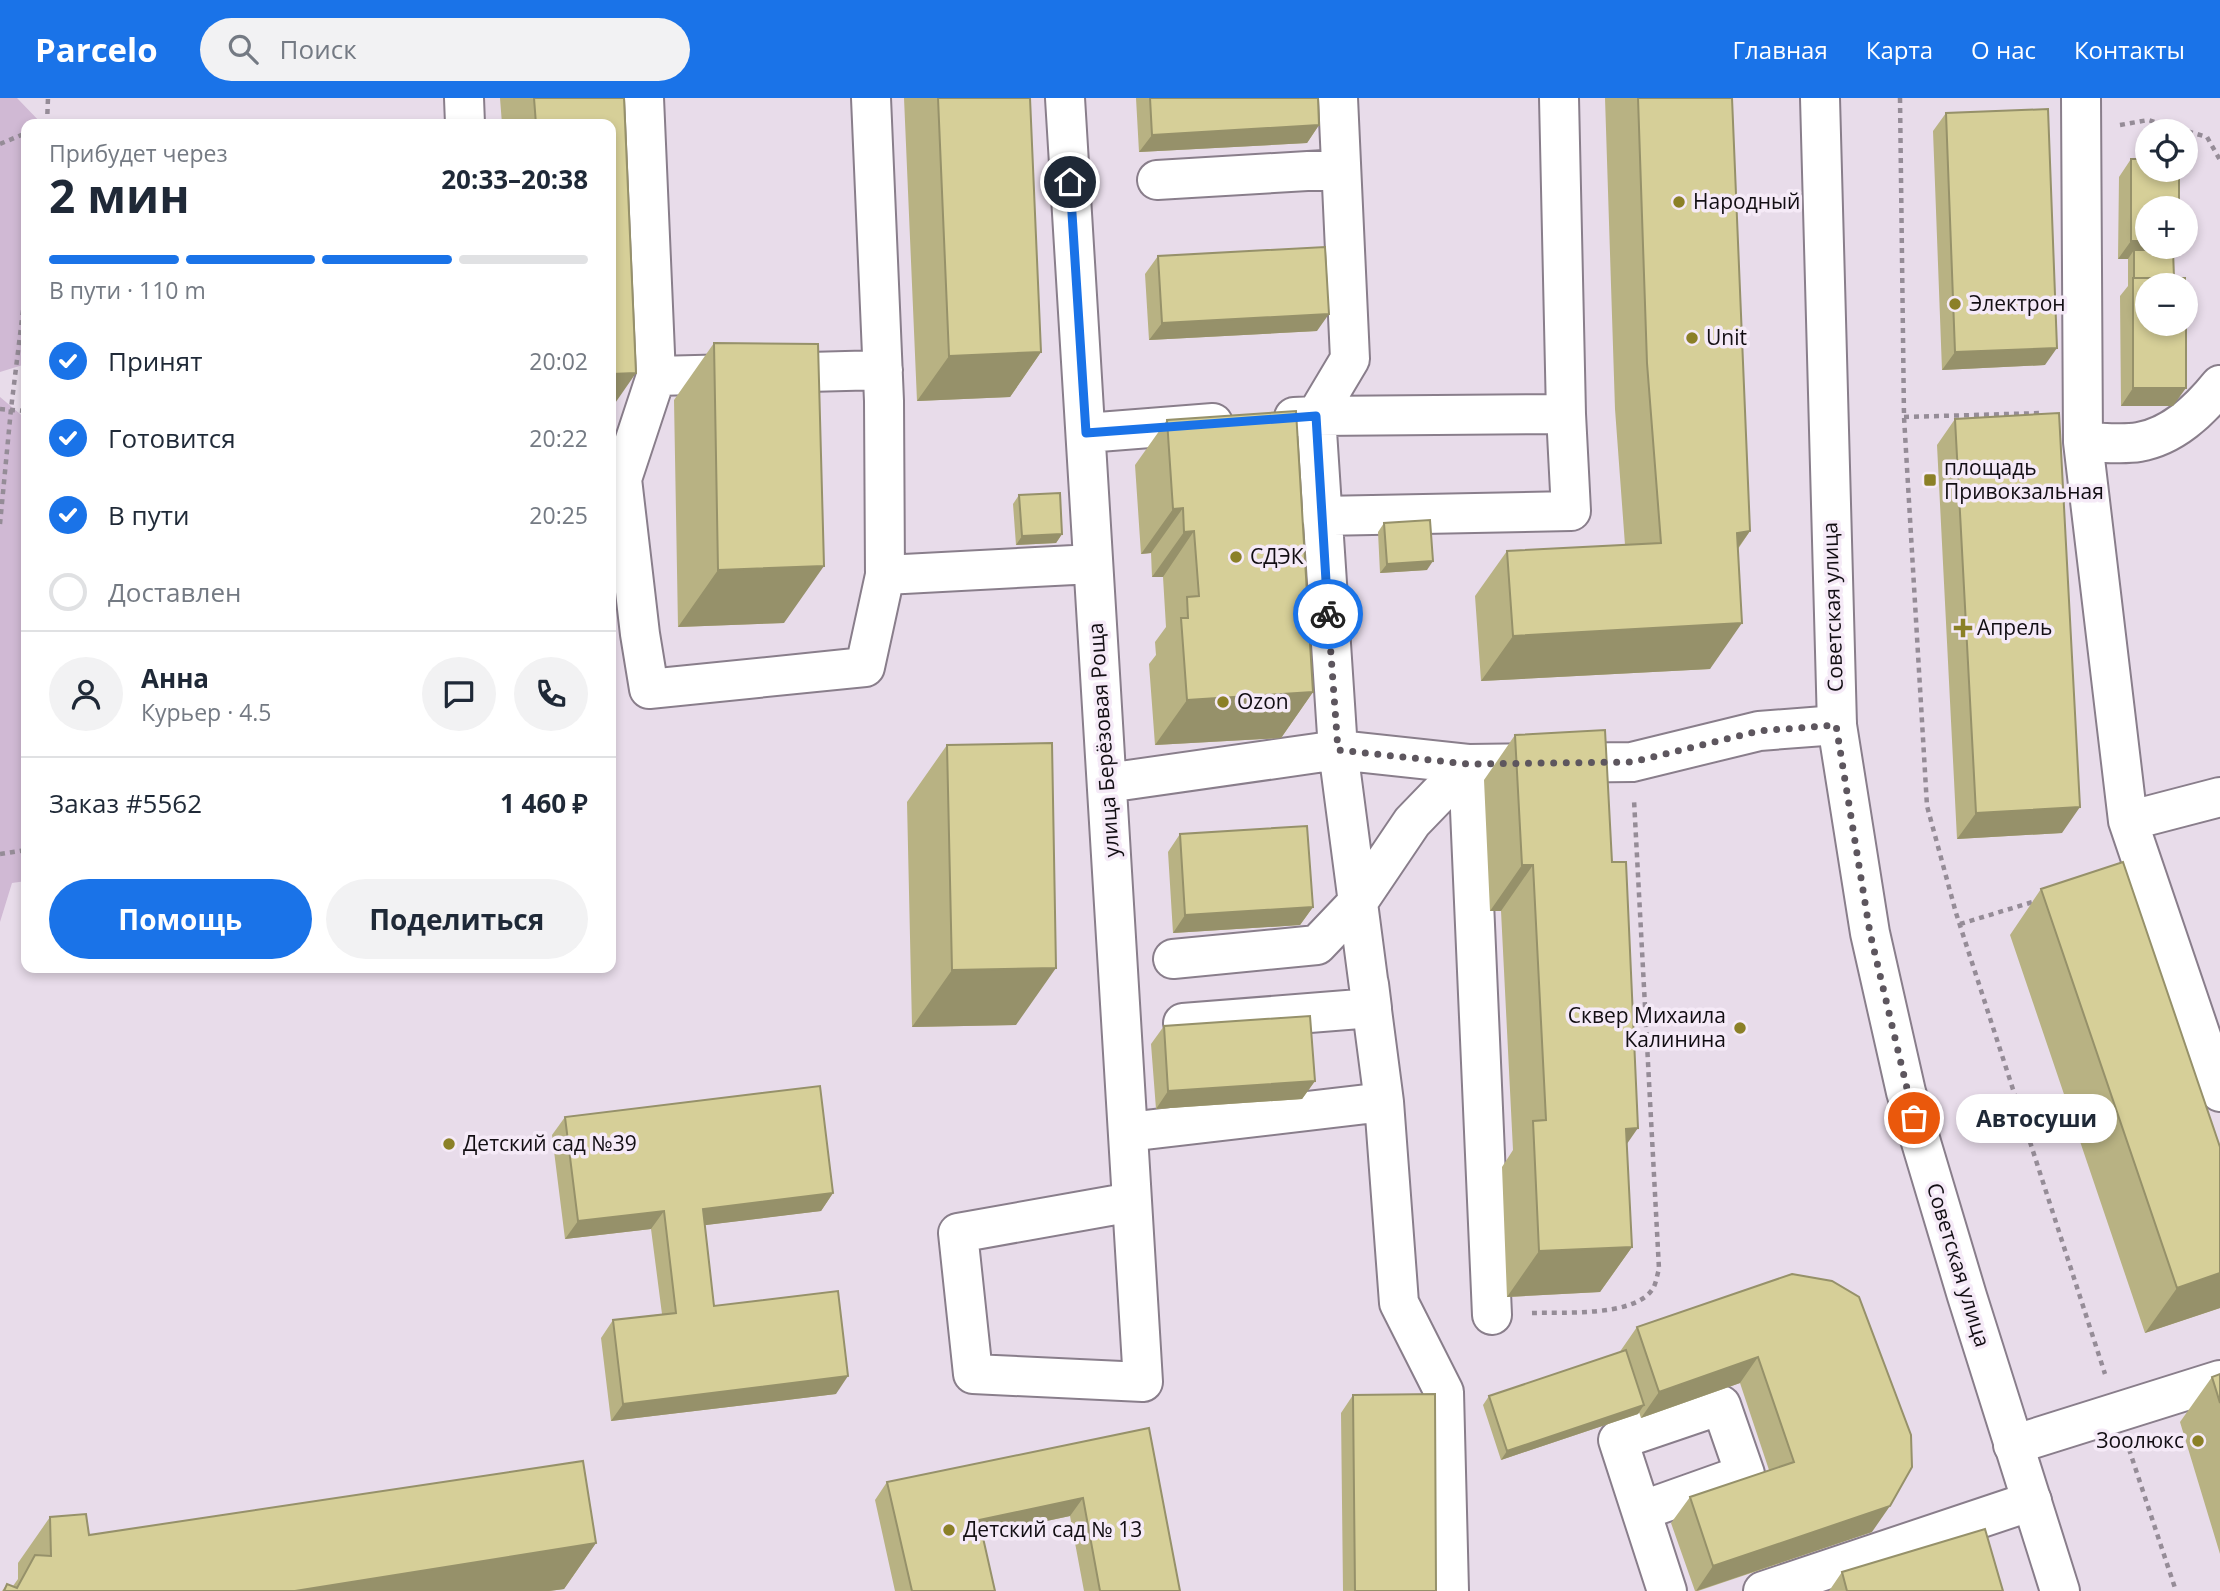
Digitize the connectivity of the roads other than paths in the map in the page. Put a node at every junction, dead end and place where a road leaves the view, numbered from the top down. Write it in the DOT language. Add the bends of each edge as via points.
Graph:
graph roads {
  1 [pos="464,98"];
  2 [pos="645,98"];
  3 [pos="871,98"];
  4 [pos="1065,98"];
  5 [pos="1338,98"];
  6 [pos="1559,98"];
  7 [pos="1820,98"];
  8 [pos="2081,116"];
  9 [pos="465,119"];
  10 [pos="1341,169"];
  11 [pos="1157,180"];
  12 [pos="1345,250"];
  13 [pos="1305,252"];
  14 [pos="883,370"];
  15 [pos="656,376"];
  16 [pos="2220,386"];
  17 [pos="1566,414"];
  18 [pos="1316,416"];
  19 [pos="2083,427"];
  20 [pos="1086,433"];
  21 [pos="616,480"];
  22 [pos="1321,516"];
  23 [pos="1093,564"];
  24 [pos="885,575"];
  25 [pos="1836,725"];
  26 [pos="1338,750"];
  27 [pos="1468,764"];
  28 [pos="1107,783"];
  29 [pos="2220,797"];
  30 [pos="2128,821"];
  31 [pos="1358,902"];
  32 [pos="1173,959"];
  33 [pos="1372,1008"];
  34 [pos="1183,1023"];
  35 [pos="2218,1082"];
  36 [pos="1384,1102"];
  37 [pos="1128,1132"];
  38 [pos="1132,1202"];
  39 [pos="1492,1315"];
  40 [pos="2220,1380"];
  41 [pos="2013,1445"];
  42 [pos="2032,1501"];
  43 [pos="1640,1511"];
  44 [pos="1449,1591"];
  45 [pos="1667,1591"];
  46 [pos="1763,1591"];
  47 [pos="2060,1591"];
  1 -- 9 [label="street"];
  2 -- 15 [label="street"];
  3 -- 14 [label="street"];
  4 -- 20 [label="street, улица Берёзовая Роща"];
  5 -- 10 [label="street"];
  6 -- 17 [label="street"];
  7 -- 25 [label="street, Советская улица"];
  8 -- 19 [label="street"];
  10 -- 11 [label="street"];
  10 -- 12 [label="street"];
  12 -- 13 [label="street"];
  12 -- 18 [label="street" via="1350,359"];
  14 -- 15 [label="street"];
  14 -- 24 [label="street"];
  15 -- 21 [label="street"];
  16 -- 19 [label="street" via="2178,426 2138,442"];
  17 -- 18 [label="street"];
  17 -- 22 [label="street" via="1572,511"];
  18 -- 20 [label="street"];
  18 -- 22 [label="street"];
  19 -- 30 [label="street"];
  20 -- 23 [label="street, улица Берёзовая Роща"];
  21 -- 24 [label="street" via="649,689 865,667"];
  22 -- 26 [label="street"];
  23 -- 24 [label="street"];
  23 -- 28 [label="street, улица Берёзовая Роща"];
  25 -- 27 [label="street" via="1759,731 1632,762"];
  25 -- 41 [label="street, Советская улица" via="1870,933 1906,1092"];
  26 -- 27 [label="street"];
  26 -- 28 [label="street"];
  26 -- 31 [label="street"];
  27 -- 31 [label="street" via="1412,822"];
  27 -- 39 [label="street"];
  28 -- 37 [label="street, улица Берёзовая Роща"];
  29 -- 30 [label="street"];
  30 -- 35 [label="street"];
  31 -- 32 [label="street" via="1317,945"];
  31 -- 33 [label="street"];
  33 -- 34 [label="street"];
  33 -- 36 [label="street"];
  36 -- 37 [label="street"];
  36 -- 44 [label="street" via="1399,1303 1444,1392"];
  37 -- 38 [label="street, улица Берёзовая Роща"];
  38 -- 38 [label="street, улица Берёзовая Роща" via="1143,1382 973,1374 958,1233"];
  40 -- 41 [label="street"];
  41 -- 42 [label="street, Советская улица"];
  42 -- 46 [label="street"];
  42 -- 47 [label="street, Советская улица"];
  43 -- 45 [label="street"];
}
